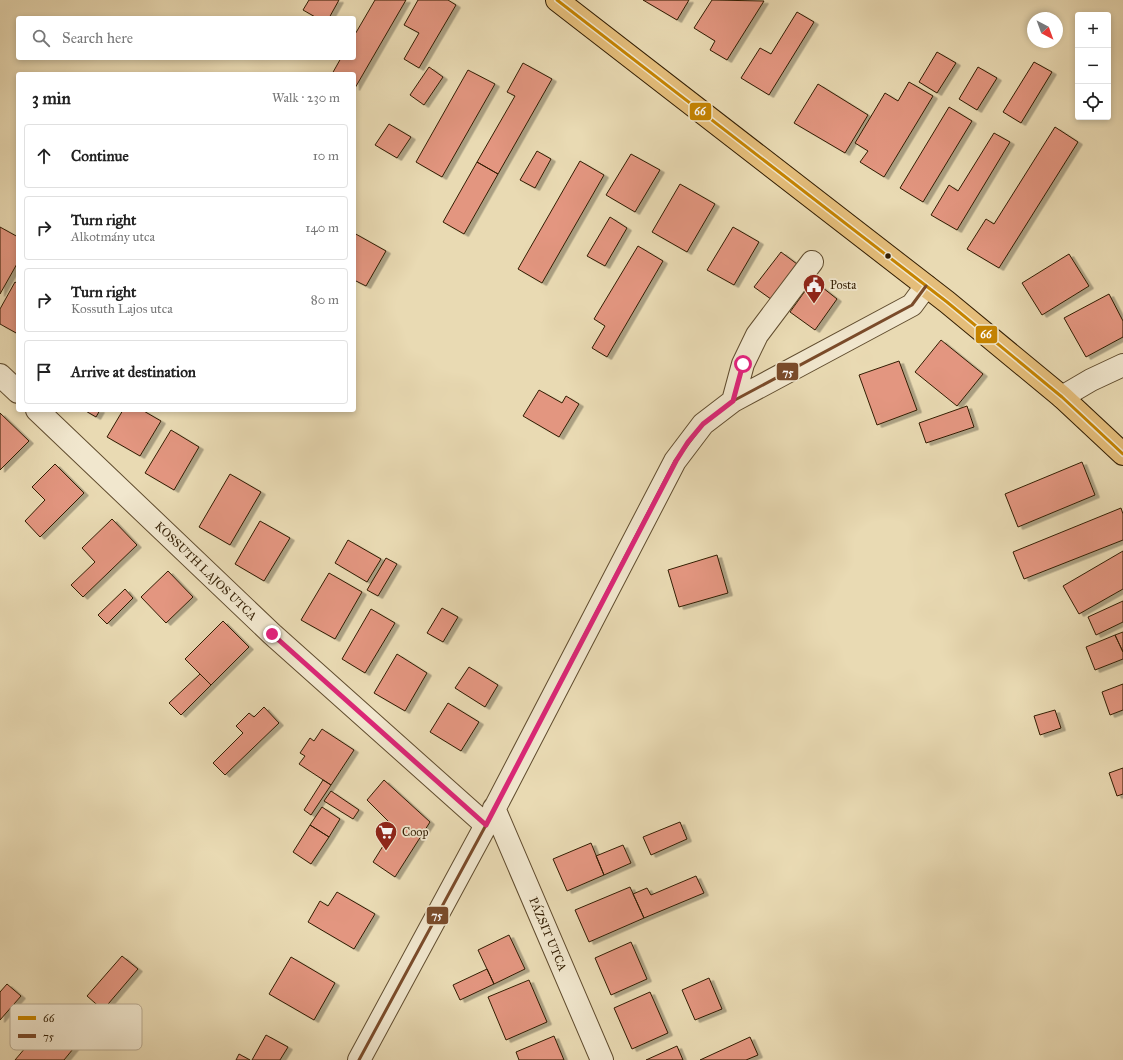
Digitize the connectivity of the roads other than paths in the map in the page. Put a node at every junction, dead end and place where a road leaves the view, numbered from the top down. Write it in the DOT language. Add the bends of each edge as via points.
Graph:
graph roads {
  1 [pos="557,0"];
  2 [pos="812,262"];
  3 [pos="926,286"];
  4 [pos="1123,365"];
  5 [pos="0,374"];
  6 [pos="16,390"];
  7 [pos="1062,397"];
  8 [pos="733,401"];
  9 [pos="39,412"];
  10 [pos="1123,454"];
  11 [pos="490,817"];
  12 [pos="359,1060"];
  13 [pos="602,1060"];
  1 -- 3 [label="main road"];
  2 -- 8 [label="street" via="757,335 743,364"];
  3 -- 7 [label="main road"];
  3 -- 8 [label="street" via="912,305"];
  4 -- 7 [label="street"];
  5 -- 6 [label="street"];
  7 -- 10 [label="main road"];
  8 -- 11 [label="street" via="703,424 676,461"];
  9 -- 11 [label="street, KOSSUTH LAJOS UTCA" via="272,634"];
  11 -- 12 [label="street"];
  11 -- 13 [label="street, PÁZSIT UTCA"];
}
